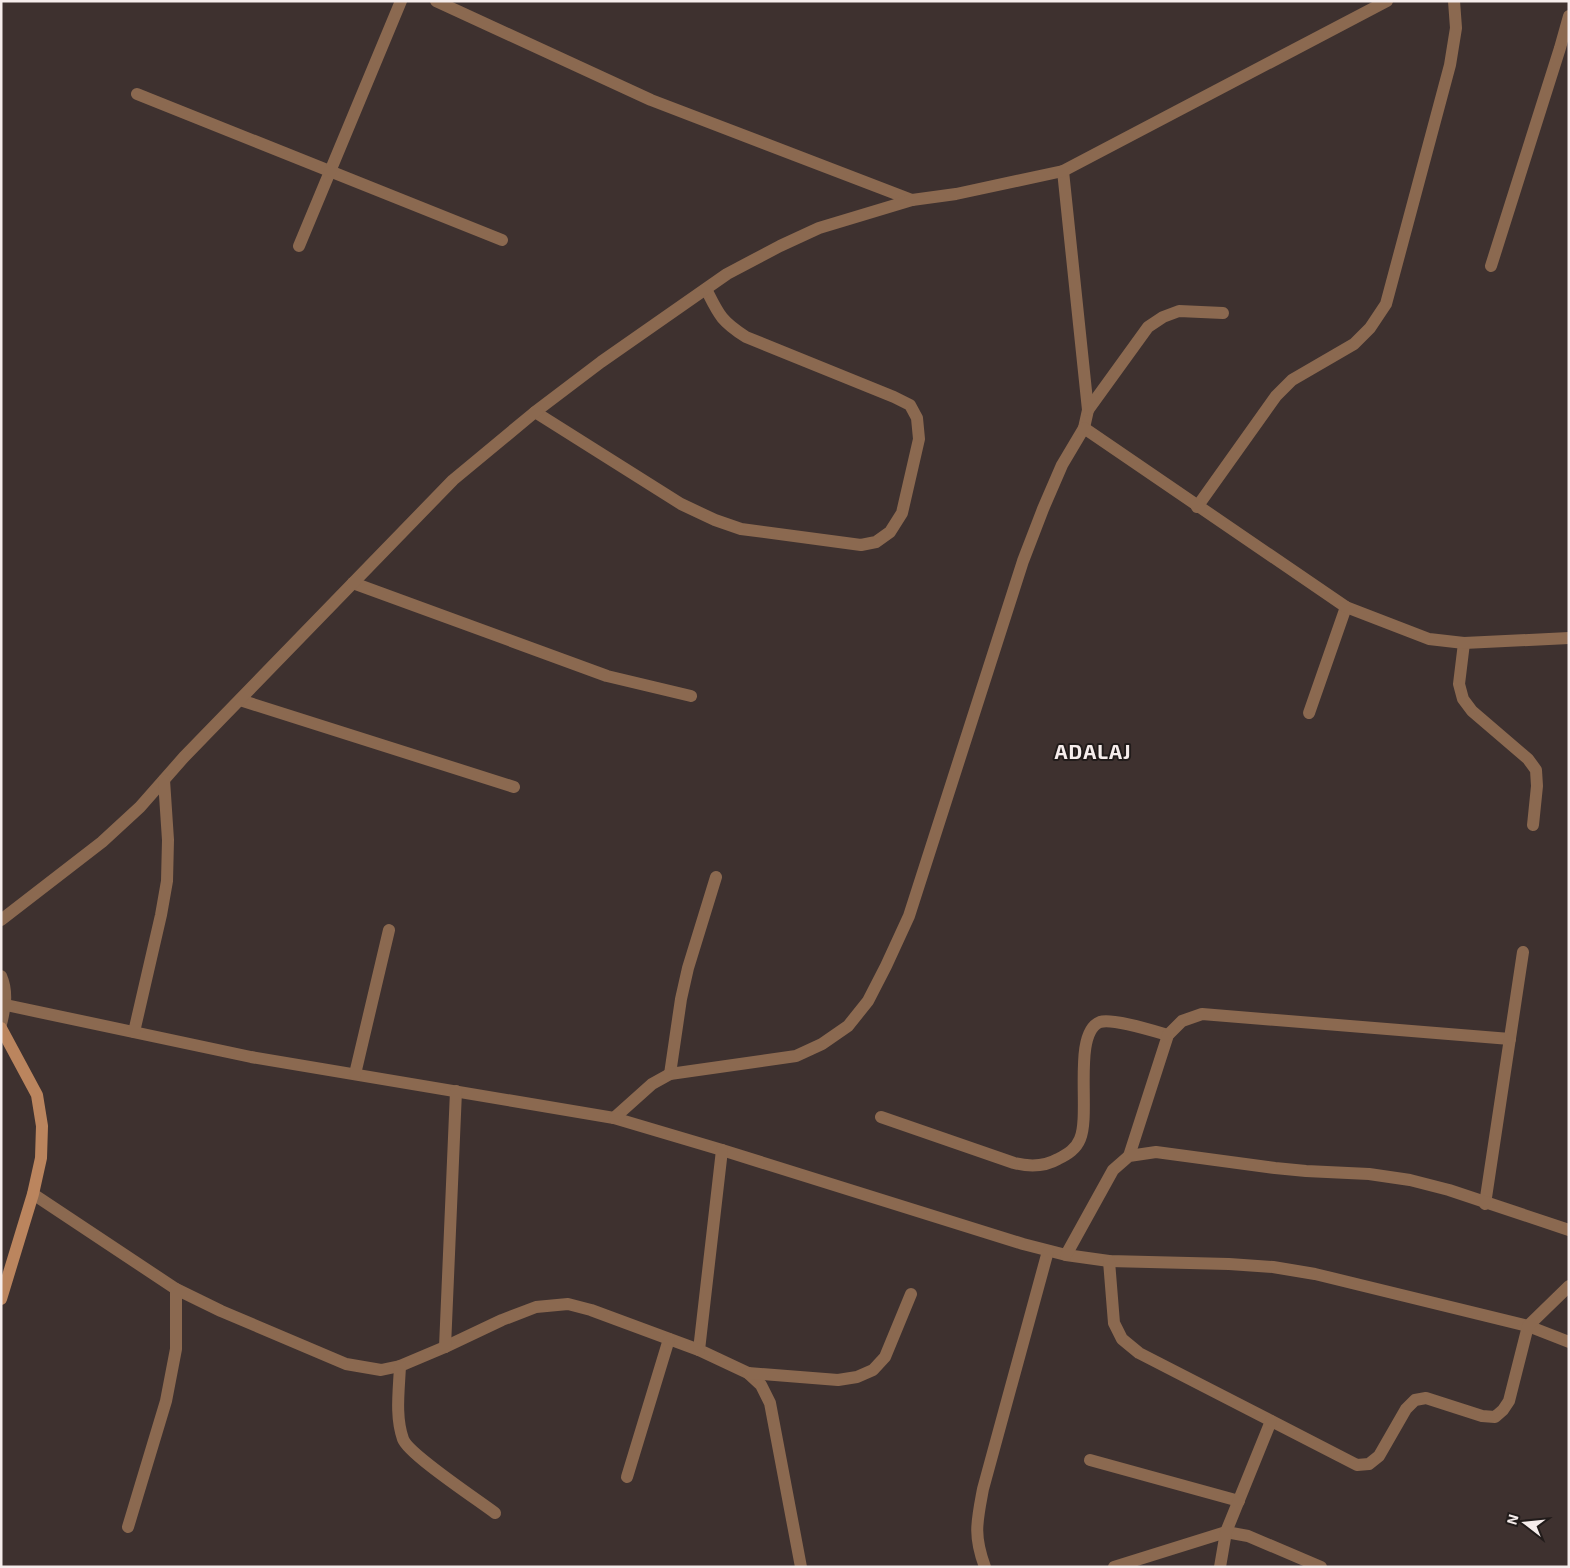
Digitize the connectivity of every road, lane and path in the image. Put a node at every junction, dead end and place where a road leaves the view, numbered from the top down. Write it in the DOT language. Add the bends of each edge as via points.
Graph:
graph roads {
  1 [pos="401,1"];
  2 [pos="436,1"];
  3 [pos="1387,1"];
  4 [pos="1454,1"];
  5 [pos="1569,16"];
  6 [pos="137,94"];
  7 [pos="330,171"];
  8 [pos="1063,171"];
  9 [pos="912,200"];
  10 [pos="502,240"];
  11 [pos="299,246"];
  12 [pos="1491,266"];
  13 [pos="706,289"];
  14 [pos="1223,313"];
  15 [pos="1088,410"];
  16 [pos="535,412"];
  17 [pos="1084,428"];
  18 [pos="1197,507"];
  19 [pos="353,583"];
  20 [pos="1346,607"];
  21 [pos="1569,638"];
  22 [pos="1464,643"];
  23 [pos="691,696"];
  24 [pos="240,700"];
  25 [pos="1309,713"];
  26 [pos="164,780"];
  27 [pos="514,787"];
  28 [pos="1533,825"];
  29 [pos="716,877"];
  30 [pos="1,920"];
  31 [pos="389,930"];
  32 [pos="1523,952"];
  33 [pos="1,976"];
  34 [pos="6,1005"];
  35 [pos="1,1024"];
  36 [pos="1,1028"];
  37 [pos="134,1032"];
  38 [pos="1168,1035"];
  39 [pos="1510,1039"];
  40 [pos="354,1074"];
  41 [pos="670,1074"];
  42 [pos="456,1091"];
  43 [pos="882,1117"];
  44 [pos="614,1118"];
  45 [pos="722,1150"];
  46 [pos="1129,1156"];
  47 [pos="33,1194"];
  48 [pos="1485,1204"];
  49 [pos="1569,1230"];
  50 [pos="1048,1251"];
  51 [pos="1066,1255"];
  52 [pos="1109,1261"];
  53 [pos="1569,1286"];
  54 [pos="176,1289"];
  55 [pos="911,1294"];
  56 [pos="1,1299"];
  57 [pos="1528,1326"];
  58 [pos="669,1339"];
  59 [pos="1569,1342"];
  60 [pos="445,1347"];
  61 [pos="700,1350"];
  62 [pos="400,1366"];
  63 [pos="748,1373"];
  64 [pos="1271,1421"];
  65 [pos="1090,1460"];
  66 [pos="627,1477"];
  67 [pos="1239,1501"];
  68 [pos="496,1513"];
  69 [pos="128,1528"];
  70 [pos="1226,1532"];
  71 [pos="801,1567"];
  72 [pos="985,1567"];
  73 [pos="1114,1567"];
  74 [pos="1220,1567"];
  75 [pos="1321,1567"];
  1 -- 7 [label="street"];
  2 -- 9 [label="street" via="651,100"];
  3 -- 8 [label="street"];
  4 -- 18 [label="street" via="1456,28 1450,65 1386,304 1354,344 1292,380 1276,396"];
  5 -- 12 [label="street"];
  6 -- 7 [label="street"];
  7 -- 10 [label="street"];
  7 -- 11 [label="street"];
  8 -- 9 [label="street"];
  8 -- 15 [label="street"];
  9 -- 13 [label="street" via="819,228 727,274"];
  13 -- 16 [label="street"];
  13 -- 16 [label="street" via="720,316 746,337 910,406 917,418 919,439 902,513 890,532 876,542 861,545 741,529 681,504"];
  14 -- 15 [label="street" via="1178,311 1148,327"];
  15 -- 17 [label="street"];
  16 -- 19 [label="street" via="453,480"];
  17 -- 18 [label="street"];
  17 -- 41 [label="street" via="1042,509 909,916 868,1001 848,1026 822,1044 796,1056"];
  18 -- 20 [label="street"];
  19 -- 23 [label="street" via="607,676"];
  19 -- 24 [label="street"];
  20 -- 22 [label="street" via="1429,639"];
  20 -- 25 [label="street"];
  21 -- 22 [label="street"];
  22 -- 28 [label="street" via="1459,684 1463,698 1472,711 1528,759 1536,770"];
  24 -- 26 [label="street"];
  24 -- 27 [label="street"];
  26 -- 30 [label="street" via="102,842"];
  26 -- 37 [label="street" via="167,881"];
  29 -- 41 [label="street" via="688,968"];
  31 -- 40 [label="street"];
  32 -- 39 [label="street"];
  33 -- 34 [label="street"];
  34 -- 35 [label="street"];
  34 -- 37 [label="street"];
  36 -- 47 [label="street" via="37,1096 42,1126 41,1158"];
  37 -- 40 [label="street" via="251,1057"];
  38 -- 39 [label="street" via="1182,1021 1202,1014"];
  38 -- 43 [label="street" via="1112,1021 1100,1022 1090,1030 1085,1047 1084,1126 1080,1140 1072,1152 1051,1163 1030,1167 1014,1163"];
  38 -- 46 [label="street"];
  39 -- 48 [label="street"];
  40 -- 42 [label="street"];
  41 -- 44 [label="street" via="652,1084"];
  42 -- 44 [label="street"];
  42 -- 60 [label="street"];
  44 -- 45 [label="street"];
  45 -- 50 [label="street"];
  45 -- 61 [label="street"];
  46 -- 48 [label="street" via="1156,1152 1306,1172 1369,1174 1449,1190"];
  46 -- 51 [label="street" via="1113,1170"];
  47 -- 54 [label="street"];
  47 -- 56 [label="street"];
  48 -- 49 [label="street"];
  50 -- 51 [label="street"];
  50 -- 72 [label="street" via="976,1522 978,1548"];
  51 -- 52 [label="street"];
  52 -- 57 [label="street" via="1273,1267 1315,1274"];
  52 -- 64 [label="street" via="1114,1323 1122,1339 1139,1353"];
  53 -- 57 [label="street"];
  54 -- 62 [label="street" via="346,1364 382,1370"];
  54 -- 69 [label="street" via="176,1349 166,1401"];
  55 -- 63 [label="street" via="884,1357 873,1370 857,1378 838,1380"];
  57 -- 59 [label="street"];
  57 -- 64 [label="street" via="1509,1401 1495,1417 1426,1398 1415,1400 1406,1409 1379,1456 1368,1464 1347,1460"];
  58 -- 60 [label="street" via="568,1304 536,1307"];
  58 -- 61 [label="street"];
  58 -- 66 [label="street"];
  60 -- 62 [label="street"];
  61 -- 63 [label="street"];
  62 -- 68 [label="street" via="398,1423 403,1442"];
  63 -- 71 [label="street" via="761,1385 770,1403"];
  64 -- 67 [label="street"];
  65 -- 67 [label="street"];
  67 -- 70 [label="street"];
  70 -- 73 [label="street"];
  70 -- 74 [label="street"];
  70 -- 75 [label="street" via="1248,1536"];
}
